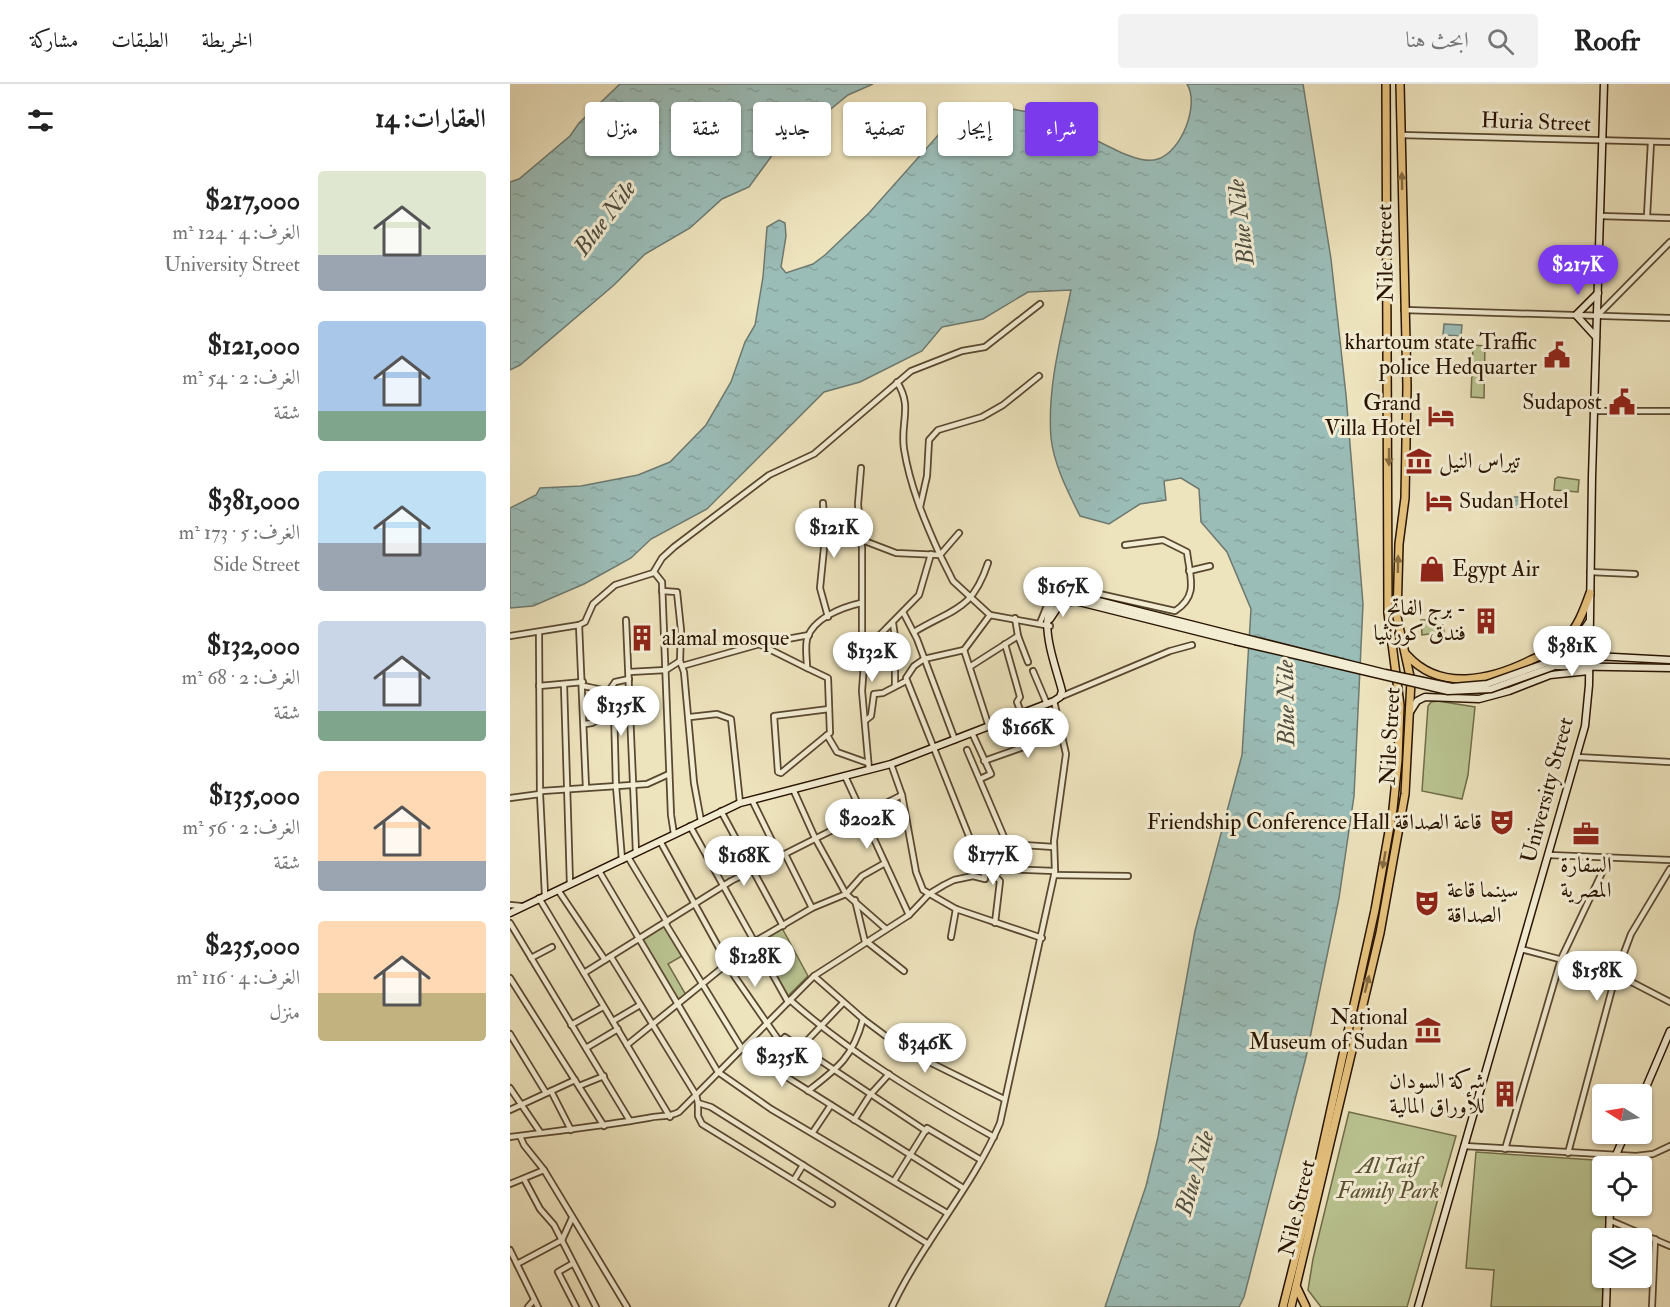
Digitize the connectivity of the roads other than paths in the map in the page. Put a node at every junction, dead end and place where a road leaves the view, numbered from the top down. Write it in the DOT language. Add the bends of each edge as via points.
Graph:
graph roads {
  1 [pos="1386,84"];
  2 [pos="1400,84"];
  3 [pos="1604,84"];
  4 [pos="1401,135"];
  5 [pos="1603,141"];
  6 [pos="1651,142"];
  7 [pos="1670,142"];
  8 [pos="1600,216"];
  9 [pos="1647,216"];
  10 [pos="1670,218"];
  11 [pos="1670,242"];
  12 [pos="1598,293"];
  13 [pos="1040,304"];
  14 [pos="1404,310"];
  15 [pos="1576,315"];
  16 [pos="1597,316"];
  17 [pos="1670,318"];
  18 [pos="1597,338"];
  19 [pos="1039,376"];
  20 [pos="897,382"];
  21 [pos="1594,411"];
  22 [pos="1670,411"];
  23 [pos="861,468"];
  24 [pos="823,503"];
  25 [pos="920,509"];
  26 [pos="959,533"];
  27 [pos="825,538"];
  28 [pos="862,538"];
  29 [pos="1125,545"];
  30 [pos="931,554"];
  31 [pos="940,555"];
  32 [pos="988,563"];
  33 [pos="1210,566"];
  34 [pos="1189,571"];
  35 [pos="654,572"];
  36 [pos="1590,572"];
  37 [pos="1635,574"];
  38 [pos="662,591"];
  39 [pos="1590,593"];
  40 [pos="971,599"];
  41 [pos="861,603"];
  42 [pos="903,612"];
  43 [pos="990,615"];
  44 [pos="828,618"];
  45 [pos="1015,618"];
  46 [pos="626,620"];
  47 [pos="1590,622"];
  48 [pos="892,623"];
  49 [pos="579,625"];
  50 [pos="1045,625"];
  51 [pos="914,632"];
  52 [pos="539,633"];
  53 [pos="809,635"];
  54 [pos="510,636"];
  55 [pos="1018,636"];
  56 [pos="760,644"];
  57 [pos="1005,644"];
  58 [pos="1191,645"];
  59 [pos="1553,649"];
  60 [pos="865,650"];
  61 [pos="964,650"];
  62 [pos="1403,651"];
  63 [pos="1562,657"];
  64 [pos="1589,657"];
  65 [pos="924,659"];
  66 [pos="1670,660"];
  67 [pos="1028,662"];
  68 [pos="681,663"];
  69 [pos="1553,663"];
  70 [pos="971,666"];
  71 [pos="807,668"];
  72 [pos="1670,668"];
  73 [pos="1589,669"];
  74 [pos="666,670"];
  75 [pos="1033,671"];
  76 [pos="629,672"];
  77 [pos="629,679"];
  78 [pos="906,681"];
  79 [pos="583,684"];
  80 [pos="564,685"];
  81 [pos="539,686"];
  82 [pos="895,686"];
  83 [pos="608,692"];
  84 [pos="1059,696"];
  85 [pos="1047,704"];
  86 [pos="829,709"];
  87 [pos="614,710"];
  88 [pos="1410,712"];
  89 [pos="1022,715"];
  90 [pos="690,717"];
  91 [pos="866,720"];
  92 [pos="631,721"];
  93 [pos="585,723"];
  94 [pos="990,728"];
  95 [pos="1063,733"];
  96 [pos="827,735"];
  97 [pos="973,735"];
  98 [pos="955,741"];
  99 [pos="932,749"];
  100 [pos="967,750"];
  101 [pos="1577,757"];
  102 [pos="984,761"];
  103 [pos="1670,762"];
  104 [pos="891,764"];
  105 [pos="869,767"];
  106 [pos="669,774"];
  107 [pos="845,776"];
  108 [pos="980,779"];
  109 [pos="616,786"];
  110 [pos="633,786"];
  111 [pos="586,788"];
  112 [pos="568,789"];
  113 [pos="793,789"];
  114 [pos="541,793"];
  115 [pos="902,795"];
  116 [pos="510,798"];
  117 [pos="752,800"];
  118 [pos="740,803"];
  119 [pos="1393,809"];
  120 [pos="721,811"];
  121 [pos="1403,811"];
  122 [pos="863,813"];
  123 [pos="701,821"];
  124 [pos="690,826"];
  125 [pos="674,834"];
  126 [pos="815,838"];
  127 [pos="660,841"];
  128 [pos="1054,848"];
  129 [pos="636,852"];
  130 [pos="783,855"];
  131 [pos="1549,855"];
  132 [pos="625,858"];
  133 [pos="1609,858"];
  134 [pos="1670,860"];
  135 [pos="885,863"];
  136 [pos="1670,869"];
  137 [pos="752,870"];
  138 [pos="599,871"];
  139 [pos="1055,873"];
  140 [pos="984,874"];
  141 [pos="993,874"];
  142 [pos="1128,876"];
  143 [pos="570,884"];
  144 [pos="723,887"];
  145 [pos="558,890"];
  146 [pos="846,894"];
  147 [pos="929,894"];
  148 [pos="542,897"];
  149 [pos="855,900"];
  150 [pos="694,904"];
  151 [pos="510,905"];
  152 [pos="521,906"];
  153 [pos="812,908"];
  154 [pos="956,909"];
  155 [pos="510,913"];
  156 [pos="909,915"];
  157 [pos="510,923"];
  158 [pos="666,923"];
  159 [pos="995,923"];
  160 [pos="783,926"];
  161 [pos="886,929"];
  162 [pos="1370,931"];
  163 [pos="1380,933"];
  164 [pos="951,937"];
  165 [pos="1042,938"];
  166 [pos="639,939"];
  167 [pos="754,942"];
  168 [pos="866,942"];
  169 [pos="552,946"];
  170 [pos="1521,949"];
  171 [pos="611,957"];
  172 [pos="531,958"];
  173 [pos="1561,959"];
  174 [pos="605,960"];
  175 [pos="727,963"];
  176 [pos="904,970"];
  177 [pos="584,973"];
  178 [pos="1616,974"];
  179 [pos="814,976"];
  180 [pos="510,979"];
  181 [pos="703,984"];
  182 [pos="789,1001"];
  183 [pos="1670,1002"];
  184 [pos="843,1004"];
  185 [pos="640,1005"];
  186 [pos="678,1005"];
  187 [pos="603,1007"];
  188 [pos="1357,1009"];
  189 [pos="863,1019"];
  190 [pos="613,1021"];
  191 [pos="766,1024"];
  192 [pos="571,1025"];
  193 [pos="652,1026"];
  194 [pos="821,1027"];
  195 [pos="618,1029"];
  196 [pos="1670,1031"];
  197 [pos="510,1034"];
  198 [pos="627,1045"];
  199 [pos="586,1048"];
  200 [pos="742,1048"];
  201 [pos="799,1049"];
  202 [pos="853,1049"];
  203 [pos="834,1071"];
  204 [pos="718,1072"];
  205 [pos="889,1074"];
  206 [pos="604,1076"];
  207 [pos="575,1080"];
  208 [pos="1647,1084"];
  209 [pos="579,1086"];
  210 [pos="510,1088"];
  211 [pos="808,1091"];
  212 [pos="548,1092"];
  213 [pos="696,1095"];
  214 [pos="870,1095"];
  215 [pos="1004,1099"];
  216 [pos="698,1103"];
  217 [pos="522,1105"];
  218 [pos="831,1105"];
  219 [pos="510,1110"];
  220 [pos="670,1117"];
  221 [pos="854,1120"];
  222 [pos="630,1121"];
  223 [pos="604,1126"];
  224 [pos="571,1130"];
  225 [pos="926,1131"];
  226 [pos="540,1132"];
  227 [pos="813,1132"];
  228 [pos="520,1136"];
  229 [pos="510,1137"];
  230 [pos="994,1137"];
  231 [pos="1621,1144"];
  232 [pos="1464,1146"];
  233 [pos="1670,1146"];
  234 [pos="1505,1149"];
  235 [pos="1568,1153"];
  236 [pos="912,1155"];
  237 [pos="1616,1155"];
  238 [pos="981,1160"];
  239 [pos="803,1165"];
  240 [pos="544,1170"];
  241 [pos="524,1179"];
  242 [pos="794,1180"];
  243 [pos="894,1181"];
  244 [pos="510,1184"];
  245 [pos="963,1188"];
  246 [pos="832,1204"];
  247 [pos="947,1213"];
  248 [pos="1609,1216"];
  249 [pos="572,1218"];
  250 [pos="1609,1220"];
  251 [pos="1609,1228"];
  252 [pos="1655,1239"];
  253 [pos="562,1240"];
  254 [pos="928,1244"];
  255 [pos="1670,1246"];
  256 [pos="1302,1249"];
  257 [pos="510,1250"];
  258 [pos="517,1264"];
  259 [pos="572,1264"];
  260 [pos="1297,1286"];
  261 [pos="1607,1288"];
  262 [pos="534,1300"];
  263 [pos="1418,1306"];
  264 [pos="528,1307"];
  265 [pos="538,1307"];
  266 [pos="576,1307"];
  267 [pos="596,1307"];
  268 [pos="627,1307"];
  269 [pos="892,1307"];
  270 [pos="1283,1307"];
  271 [pos="1292,1307"];
  272 [pos="1306,1307"];
  273 [pos="1606,1307"];
  274 [pos="1652,1307"];
  1 -- 119 [label="main road, Nile Street, one-way" via="1388,613 1400,705"];
  2 -- 4 [label="main road, Nile Street"];
  3 -- 5 [label="street, University Street"];
  4 -- 5 [label="street, Huria Street"];
  14 -- 4 [label="main road, Nile Street, one-way"];
  5 -- 6 [label="street, Huria Street"];
  5 -- 8 [label="street, University Street"];
  6 -- 7 [label="street, Huria Street"];
  6 -- 9 [label="street"];
  8 -- 9 [label="street"];
  8 -- 12 [label="street, University Street"];
  9 -- 10 [label="street"];
  11 -- 16 [label="street"];
  12 -- 15 [label="street"];
  12 -- 16 [label="street, University Street"];
  13 -- 20 [label="street" via="985,347 939,359"];
  14 -- 15 [label="street"];
  62 -- 14 [label="main road, Nile Street, one-way" via="1397,617 1407,426"];
  15 -- 16 [label="street"];
  15 -- 18 [label="street"];
  16 -- 17 [label="street"];
  16 -- 18 [label="street, University Street"];
  18 -- 21 [label="street, University Street"];
  19 -- 25 [label="street" via="996,409 938,430 929,440"];
  20 -- 25 [label="street" via="907,406 902,432 904,450"];
  20 -- 35 [label="street" via="814,454 768,475 746,491 662,558"];
  21 -- 22 [label="street"];
  21 -- 36 [label="street, University Street"];
  23 -- 28 [label="street" via="858,504"];
  24 -- 27 [label="street"];
  25 -- 31 [label="street"];
  26 -- 31 [label="street"];
  27 -- 28 [label="street"];
  27 -- 44 [label="street" via="820,588"];
  28 -- 30 [label="street" via="896,553"];
  28 -- 41 [label="street"];
  29 -- 34 [label="street" via="1163,540 1187,552"];
  30 -- 31 [label="street"];
  30 -- 42 [label="street" via="919,596"];
  31 -- 40 [label="street" via="953,581"];
  32 -- 40 [label="street" via="980,588"];
  33 -- 34 [label="street"];
  34 -- 50 [label="street" via="1191,590 1187,603 1174,611 1069,588 1050,598"];
  35 -- 38 [label="street" via="662,582"];
  35 -- 49 [label="street" via="615,585 593,604 585,622"];
  36 -- 37 [label="street"];
  36 -- 39 [label="street, University Street"];
  38 -- 68 [label="street" via="677,592"];
  38 -- 74 [label="street"];
  39 -- 47 [label="street, University Street"];
  39 -- 59 [label="main road" via="1575,627"];
  40 -- 43 [label="street"];
  40 -- 51 [label="street"];
  41 -- 44 [label="street" via="842,608"];
  41 -- 60 [label="street"];
  42 -- 48 [label="street"];
  42 -- 51 [label="street"];
  43 -- 45 [label="street"];
  43 -- 61 [label="street"];
  44 -- 53 [label="street"];
  45 -- 50 [label="street"];
  45 -- 55 [label="street"];
  46 -- 76 [label="street"];
  47 -- 63 [label="street"];
  47 -- 64 [label="street, University Street"];
  48 -- 60 [label="street"];
  48 -- 82 [label="street"];
  49 -- 52 [label="street"];
  49 -- 79 [label="street"];
  50 -- 69 [label="street, bridge" via="1056,601 1069,596 1445,686 1487,684"];
  50 -- 84 [label="street"];
  51 -- 65 [label="street"];
  52 -- 54 [label="street"];
  52 -- 81 [label="street"];
  53 -- 56 [label="street"];
  53 -- 71 [label="street"];
  55 -- 57 [label="street"];
  55 -- 67 [label="street"];
  56 -- 68 [label="street"];
  56 -- 71 [label="street"];
  57 -- 70 [label="street"];
  57 -- 89 [label="street"];
  58 -- 84 [label="street"];
  59 -- 62 [label="main road" via="1515,668 1464,680 1431,674"];
  59 -- 63 [label="street"];
  60 -- 91 [label="street" via="862,691"];
  61 -- 65 [label="street"];
  61 -- 70 [label="street"];
  62 -- 88 [label="main road, Nile Street" via="1410,673"];
  63 -- 64 [label="street"];
  63 -- 69 [label="street"];
  64 -- 66 [label="street"];
  64 -- 73 [label="street, University Street"];
  65 -- 78 [label="street" via="914,666"];
  65 -- 98 [label="street"];
  68 -- 74 [label="street"];
  68 -- 90 [label="street"];
  69 -- 73 [label="street"];
  70 -- 94 [label="street"];
  71 -- 86 [label="street" via="828,678"];
  72 -- 73 [label="street"];
  73 -- 88 [label="street" via="1550,675 1479,699 1425,697"];
  73 -- 101 [label="street, University Street" via="1585,726"];
  74 -- 76 [label="street"];
  74 -- 106 [label="street"];
  75 -- 85 [label="street"];
  76 -- 77 [label="street"];
  77 -- 83 [label="street" via="615,682"];
  77 -- 92 [label="street"];
  78 -- 82 [label="street"];
  78 -- 99 [label="street"];
  79 -- 80 [label="street"];
  79 -- 83 [label="street"];
  79 -- 93 [label="street"];
  80 -- 81 [label="street"];
  80 -- 112 [label="street"];
  81 -- 114 [label="street"];
  82 -- 91 [label="street" via="874,694 871,716"];
  83 -- 87 [label="street"];
  84 -- 85 [label="street"];
  84 -- 95 [label="street"];
  85 -- 89 [label="street"];
  86 -- 96 [label="street"];
  86 -- 96 [label="street" via="774,716 778,772"];
  87 -- 92 [label="street"];
  87 -- 93 [label="street"];
  87 -- 109 [label="street"];
  88 -- 121 [label="main road, Nile Street"];
  89 -- 94 [label="street"];
  90 -- 118 [label="street" via="717,714 731,718"];
  90 -- 123 [label="street"];
  91 -- 105 [label="street"];
  92 -- 110 [label="street"];
  93 -- 111 [label="street"];
  94 -- 97 [label="street"];
  95 -- 102 [label="street"];
  95 -- 128 [label="street" via="1065,766"];
  96 -- 105 [label="street" via="837,752"];
  97 -- 98 [label="street"];
  97 -- 102 [label="street"];
  98 -- 99 [label="street"];
  99 -- 104 [label="street"];
  99 -- 140 [label="street"];
  100 -- 108 [label="street"];
  101 -- 103 [label="street"];
  101 -- 131 [label="street, University Street"];
  102 -- 108 [label="street" via="991,774"];
  104 -- 105 [label="street"];
  104 -- 115 [label="street"];
  105 -- 107 [label="street"];
  106 -- 110 [label="street"];
  106 -- 125 [label="street"];
  107 -- 113 [label="street"];
  107 -- 122 [label="street"];
  108 -- 128 [label="street" via="1007,844"];
  109 -- 110 [label="street"];
  109 -- 111 [label="street"];
  109 -- 132 [label="street"];
  110 -- 129 [label="street"];
  111 -- 112 [label="street"];
  112 -- 114 [label="street"];
  112 -- 143 [label="street"];
  113 -- 117 [label="street"];
  113 -- 126 [label="street"];
  114 -- 116 [label="street"];
  114 -- 148 [label="street"];
  115 -- 122 [label="street"];
  115 -- 147 [label="street" via="916,872"];
  117 -- 118 [label="street"];
  117 -- 130 [label="street"];
  118 -- 120 [label="street"];
  119 -- 121 [label="main road"];
  119 -- 162 [label="main road, Nile Street, one-way"];
  120 -- 123 [label="street"];
  120 -- 137 [label="street"];
  121 -- 163 [label="main road, Nile Street"];
  122 -- 126 [label="street"];
  122 -- 135 [label="street"];
  123 -- 124 [label="street"];
  124 -- 125 [label="street"];
  124 -- 144 [label="street"];
  125 -- 127 [label="street"];
  126 -- 130 [label="street"];
  126 -- 146 [label="street"];
  127 -- 129 [label="street"];
  127 -- 150 [label="street"];
  128 -- 139 [label="street"];
  129 -- 132 [label="street"];
  130 -- 137 [label="street"];
  130 -- 153 [label="street"];
  131 -- 133 [label="street"];
  131 -- 170 [label="street, University Street"];
  132 -- 138 [label="street"];
  132 -- 158 [label="street"];
  133 -- 134 [label="street"];
  133 -- 173 [label="street"];
  135 -- 146 [label="street" via="862,876"];
  135 -- 156 [label="street"];
  136 -- 178 [label="street" via="1631,934"];
  137 -- 144 [label="street"];
  137 -- 160 [label="street"];
  138 -- 143 [label="street"];
  138 -- 166 [label="street"];
  139 -- 141 [label="street" via="1006,869"];
  139 -- 142 [label="street"];
  139 -- 165 [label="street"];
  140 -- 141 [label="street"];
  140 -- 147 [label="street" via="985,879 973,876 954,880"];
  141 -- 159 [label="street" via="1000,881"];
  143 -- 145 [label="street"];
  144 -- 150 [label="street"];
  144 -- 167 [label="street"];
  145 -- 148 [label="street"];
  145 -- 174 [label="street"];
  146 -- 149 [label="street"];
  146 -- 153 [label="street"];
  147 -- 154 [label="street"];
  147 -- 156 [label="street"];
  148 -- 152 [label="street"];
  148 -- 177 [label="street"];
  149 -- 161 [label="street"];
  149 -- 168 [label="street"];
  150 -- 158 [label="street"];
  150 -- 175 [label="street"];
  151 -- 152 [label="street"];
  152 -- 155 [label="street"];
  153 -- 160 [label="street"];
  154 -- 159 [label="street"];
  154 -- 164 [label="street"];
  156 -- 161 [label="street"];
  157 -- 172 [label="street"];
  158 -- 166 [label="street"];
  158 -- 181 [label="street"];
  159 -- 165 [label="street"];
  160 -- 167 [label="street"];
  161 -- 168 [label="street"];
  162 -- 163 [label="main road"];
  162 -- 188 [label="main road, Nile Street"];
  188 -- 163 [label="main road, Nile Street, one-way"];
  165 -- 215 [label="street"];
  166 -- 171 [label="street"];
  166 -- 186 [label="street"];
  167 -- 175 [label="street"];
  167 -- 182 [label="street"];
  168 -- 176 [label="street"];
  168 -- 179 [label="street"];
  169 -- 172 [label="street"];
  170 -- 173 [label="street"];
  170 -- 232 [label="street, University Street"];
  171 -- 174 [label="street"];
  171 -- 185 [label="street"];
  172 -- 192 [label="street"];
  173 -- 178 [label="street"];
  173 -- 234 [label="street"];
  174 -- 177 [label="street"];
  175 -- 181 [label="street"];
  175 -- 191 [label="street"];
  177 -- 187 [label="street"];
  178 -- 183 [label="street"];
  178 -- 235 [label="street"];
  179 -- 182 [label="street"];
  179 -- 184 [label="street"];
  180 -- 207 [label="street"];
  181 -- 186 [label="street"];
  181 -- 200 [label="street"];
  182 -- 191 [label="street"];
  182 -- 194 [label="street"];
  184 -- 189 [label="street"];
  184 -- 194 [label="street"];
  185 -- 190 [label="street"];
  185 -- 193 [label="street"];
  186 -- 193 [label="street"];
  186 -- 204 [label="street"];
  187 -- 190 [label="street"];
  187 -- 192 [label="street"];
  188 -- 256 [label="main road, Nile Street"];
  189 -- 202 [label="street"];
  189 -- 215 [label="street" via="903,1049"];
  190 -- 195 [label="street"];
  191 -- 200 [label="street"];
  191 -- 201 [label="street" via="780,1042 785,1037"];
  192 -- 199 [label="street"];
  193 -- 198 [label="street"];
  193 -- 213 [label="street"];
  194 -- 201 [label="street"];
  194 -- 202 [label="street"];
  195 -- 198 [label="street"];
  195 -- 199 [label="street"];
  196 -- 208 [label="street"];
  197 -- 212 [label="street"];
  198 -- 220 [label="street"];
  199 -- 206 [label="street"];
  200 -- 204 [label="street"];
  200 -- 211 [label="street"];
  201 -- 203 [label="street"];
  202 -- 203 [label="street"];
  202 -- 205 [label="street"];
  203 -- 211 [label="street"];
  203 -- 214 [label="street"];
  204 -- 213 [label="street"];
  204 -- 227 [label="street"];
  205 -- 214 [label="street"];
  205 -- 230 [label="street"];
  206 -- 209 [label="street"];
  206 -- 222 [label="street"];
  207 -- 209 [label="street"];
  207 -- 212 [label="street"];
  209 -- 223 [label="street"];
  210 -- 217 [label="street"];
  211 -- 218 [label="street"];
  212 -- 217 [label="street"];
  212 -- 224 [label="street"];
  213 -- 216 [label="street"];
  213 -- 220 [label="street"];
  214 -- 221 [label="street"];
  214 -- 225 [label="street"];
  215 -- 230 [label="street"];
  216 -- 239 [label="street" via="711,1107"];
  216 -- 242 [label="street" via="702,1124"];
  217 -- 219 [label="street"];
  217 -- 226 [label="street"];
  218 -- 221 [label="street"];
  218 -- 227 [label="street"];
  220 -- 222 [label="street"];
  221 -- 236 [label="street"];
  222 -- 223 [label="street"];
  223 -- 224 [label="street"];
  224 -- 226 [label="street"];
  225 -- 236 [label="street"];
  225 -- 238 [label="street" via="927,1128"];
  226 -- 228 [label="street"];
  227 -- 243 [label="street"];
  228 -- 229 [label="street"];
  228 -- 240 [label="street"];
  230 -- 238 [label="street"];
  231 -- 237 [label="street"];
  232 -- 234 [label="street"];
  232 -- 263 [label="street, University Street"];
  233 -- 237 [label="street" via="1648,1155"];
  234 -- 235 [label="street"];
  235 -- 237 [label="street"];
  236 -- 243 [label="street"];
  236 -- 245 [label="street"];
  238 -- 245 [label="street"];
  239 -- 242 [label="street"];
  239 -- 254 [label="street"];
  240 -- 241 [label="street"];
  240 -- 249 [label="street"];
  241 -- 244 [label="street"];
  241 -- 253 [label="street"];
  242 -- 246 [label="street"];
  243 -- 247 [label="street"];
  245 -- 247 [label="street"];
  247 -- 254 [label="street"];
  248 -- 250 [label="street"];
  249 -- 253 [label="street"];
  249 -- 268 [label="street"];
  250 -- 251 [label="street"];
  250 -- 252 [label="street"];
  252 -- 255 [label="street"];
  252 -- 274 [label="street"];
  253 -- 258 [label="street"];
  253 -- 259 [label="street"];
  254 -- 269 [label="street"];
  256 -- 260 [label="main road, Nile Street"];
  256 -- 270 [label="main road, Nile Street"];
  257 -- 258 [label="street"];
  258 -- 262 [label="street"];
  259 -- 266 [label="street" via="558,1272"];
  259 -- 267 [label="street"];
  260 -- 271 [label="main road, Nile Street"];
  260 -- 272 [label="main road"];
  261 -- 273 [label="street"];
  262 -- 264 [label="street"];
  262 -- 265 [label="street"];
}
